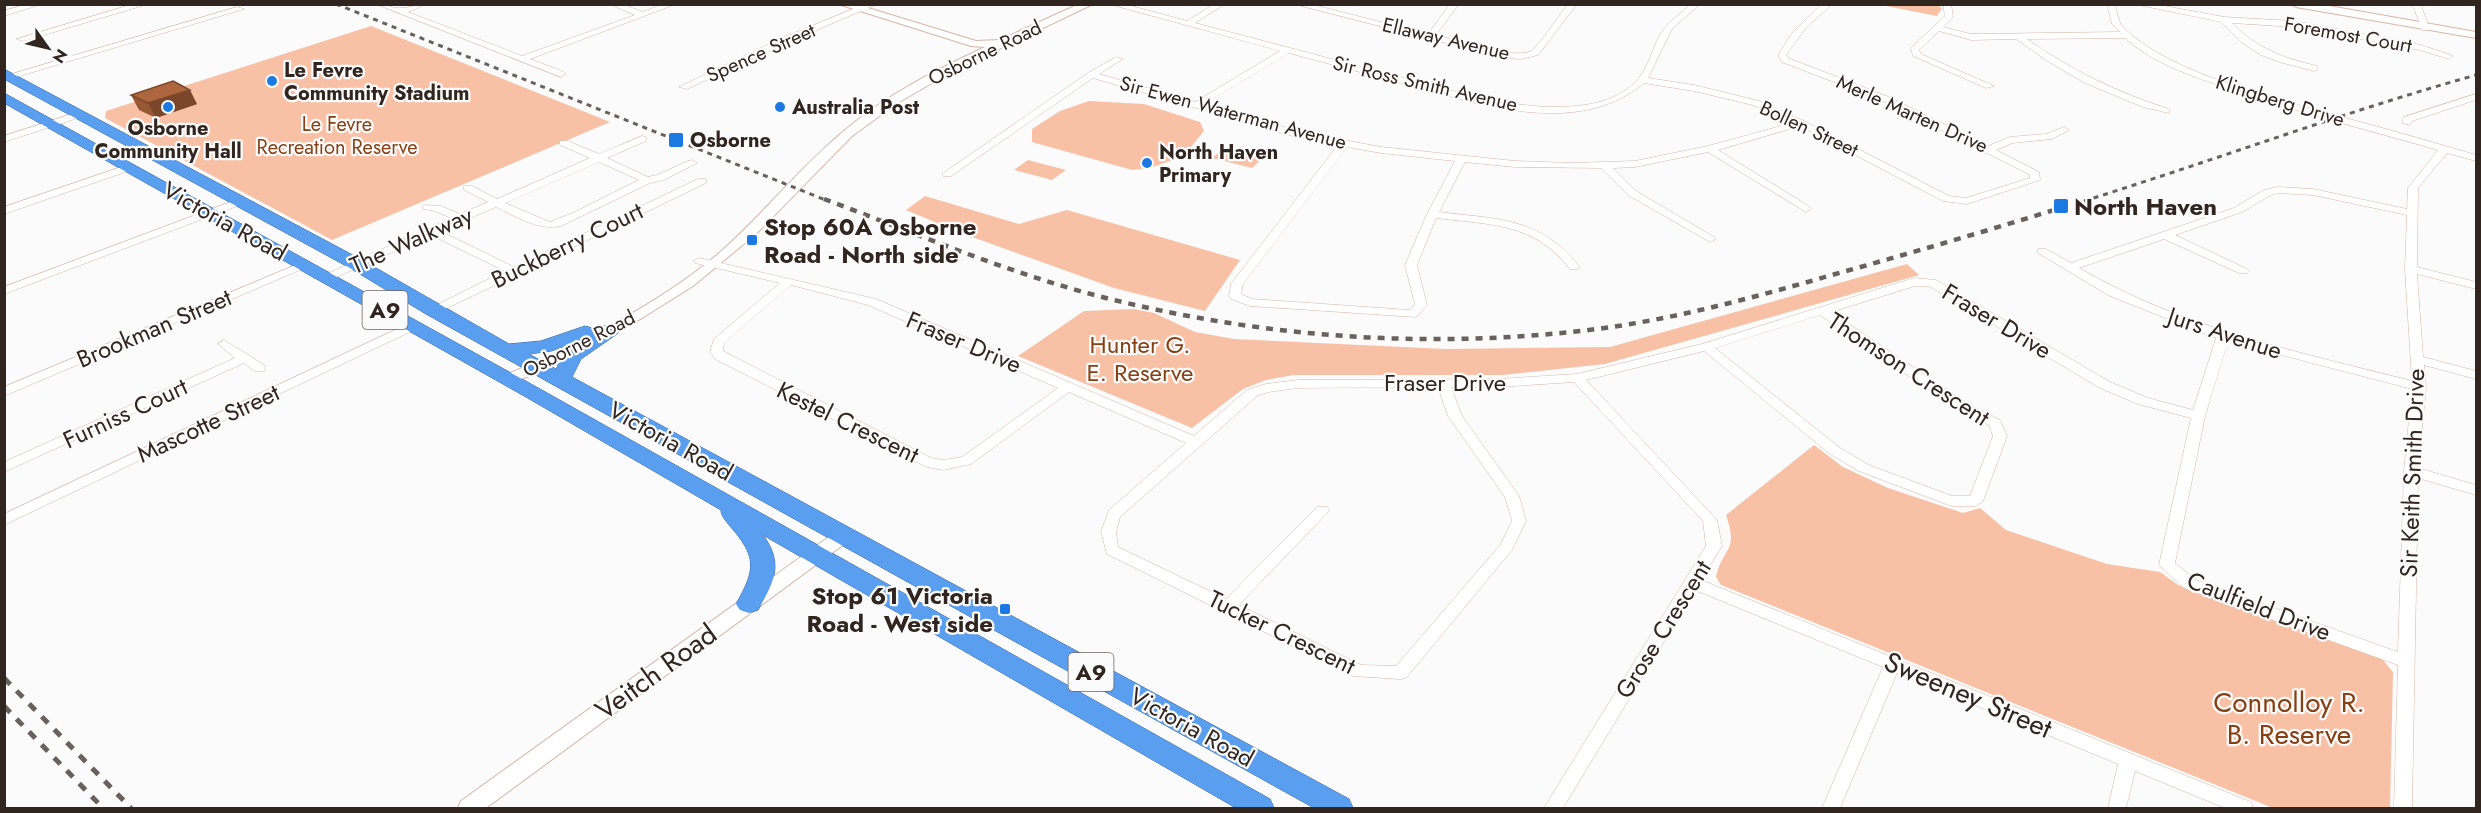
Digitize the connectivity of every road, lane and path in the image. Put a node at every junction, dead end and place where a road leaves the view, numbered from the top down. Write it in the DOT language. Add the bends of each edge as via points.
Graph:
graph roads {
  1 [pos="38,4"];
  2 [pos="144,4"];
  3 [pos="380,4"];
  4 [pos="423,4"];
  5 [pos="613,4"];
  6 [pos="672,4"];
  7 [pos="843,4"];
  8 [pos="1071,4"];
  9 [pos="1088,4"];
  10 [pos="1113,4"];
  11 [pos="1221,4"];
  12 [pos="1298,4"];
  13 [pos="1347,4"];
  14 [pos="1455,4"];
  15 [pos="1574,4"];
  16 [pos="1696,4"];
  17 [pos="1828,4"];
  18 [pos="1947,4"];
  19 [pos="2111,4"];
  20 [pos="2138,4"];
  21 [pos="2296,4"];
  22 [pos="2414,4"];
  23 [pos="866,6"];
  24 [pos="240,9"];
  25 [pos="399,12"];
  26 [pos="4,14"];
  27 [pos="1338,14"];
  28 [pos="644,15"];
  29 [pos="2224,20"];
  30 [pos="1188,24"];
  31 [pos="1937,28"];
  32 [pos="2425,28"];
  33 [pos="954,34"];
  34 [pos="2126,35"];
  35 [pos="2476,35"];
  36 [pos="1430,37"];
  37 [pos="2019,37"];
  38 [pos="21,39"];
  39 [pos="1007,39"];
  40 [pos="987,49"];
  41 [pos="1288,50"];
  42 [pos="2449,56"];
  43 [pos="521,59"];
  44 [pos="1119,59"];
  45 [pos="950,63"];
  46 [pos="2314,68"];
  47 [pos="7,74"];
  48 [pos="561,74"];
  49 [pos="1091,75"];
  50 [pos="1642,80"];
  51 [pos="1989,86"];
  52 [pos="684,87"];
  53 [pos="4,97"];
  54 [pos="2476,97"];
  55 [pos="52,99"];
  56 [pos="1196,105"];
  57 [pos="24,107"];
  58 [pos="2166,111"];
  59 [pos="81,114"];
  60 [pos="863,116"];
  61 [pos="1801,123"];
  62 [pos="2407,123"];
  63 [pos="52,124"];
  64 [pos="2064,130"];
  65 [pos="4,139"];
  66 [pos="642,139"];
  67 [pos="564,143"];
  68 [pos="1344,144"];
  69 [pos="1989,148"];
  70 [pos="1710,149"];
  71 [pos="2445,149"];
  72 [pos="599,158"];
  73 [pos="2476,158"];
  74 [pos="1461,160"];
  75 [pos="692,163"];
  76 [pos="1605,166"];
  77 [pos="130,167"];
  78 [pos="947,174"];
  79 [pos="647,180"];
  80 [pos="702,181"];
  81 [pos="468,188"];
  82 [pos="241,201"];
  83 [pos="1968,201"];
  84 [pos="497,202"];
  85 [pos="427,207"];
  86 [pos="1806,209"];
  87 [pos="4,211"];
  88 [pos="211,213"];
  89 [pos="2411,213"];
  90 [pos="1432,214"];
  91 [pos="459,218"];
  92 [pos="431,231"];
  93 [pos="2167,236"];
  94 [pos="1710,239"];
  95 [pos="2042,251"];
  96 [pos="707,262"];
  97 [pos="356,264"];
  98 [pos="303,265"];
  99 [pos="1574,267"];
  100 [pos="2070,267"];
  101 [pos="2411,269"];
  102 [pos="514,271"];
  103 [pos="2243,271"];
  104 [pos="326,277"];
  105 [pos="789,281"];
  106 [pos="2476,285"];
  107 [pos="4,291"];
  108 [pos="433,310"];
  109 [pos="1822,312"];
  110 [pos="412,326"];
  111 [pos="610,330"];
  112 [pos="585,332"];
  113 [pos="2223,336"];
  114 [pos="224,344"];
  115 [pos="1706,347"];
  116 [pos="505,350"];
  117 [pos="245,358"];
  118 [pos="2417,359"];
  119 [pos="534,365"];
  120 [pos="259,368"];
  121 [pos="2476,375"];
  122 [pos="1577,378"];
  123 [pos="508,379"];
  124 [pos="560,380"];
  125 [pos="1443,384"];
  126 [pos="1068,387"];
  127 [pos="2419,387"];
  128 [pos="4,392"];
  129 [pos="2198,416"];
  130 [pos="1195,442"];
  131 [pos="4,468"];
  132 [pos="2411,471"];
  133 [pos="2476,490"];
  134 [pos="723,502"];
  135 [pos="1322,510"];
  136 [pos="4,520"];
  137 [pos="844,535"];
  138 [pos="817,554"];
  139 [pos="1691,582"];
  140 [pos="749,604"];
  141 [pos="1229,606"];
  142 [pos="2406,661"];
  143 [pos="1893,663"];
  144 [pos="2128,761"];
  145 [pos="469,808"];
  146 [pos="1260,808"];
  147 [pos="1339,808"];
  148 [pos="1553,808"];
  149 [pos="1831,808"];
  150 [pos="2117,808"];
  151 [pos="2244,808"];
  152 [pos="2403,808"];
  1 -- 26 [label="street"];
  2 -- 38 [label="street"];
  3 -- 25 [label="street"];
  4 -- 25 [label="street"];
  5 -- 28 [label="street"];
  6 -- 28 [label="street"];
  7 -- 23 [label="street"];
  8 -- 39 [label="street, Osborne Road"];
  9 -- 39 [label="street, Osborne Road"];
  10 -- 30 [label="street, Sir Ross Smith Avenue"];
  11 -- 30 [label="street"];
  12 -- 27 [label="street, Ellaway Avenue"];
  13 -- 27 [label="street"];
  14 -- 36 [label="street"];
  15 -- 36 [label="street, Ellaway Avenue" via="1535,53 1504,55"];
  16 -- 50 [label="street, Sir Ross Smith Avenue" via="1669,28"];
  17 -- 69 [label="street, Merle Marten Drive" via="1785,48 1785,60 1886,99"];
  18 -- 31 [label="street" via="1949,16"];
  19 -- 34 [label="street, Klingberg Drive" via="2116,26"];
  20 -- 29 [label="street, Foremost Court"];
  21 -- 32 [label="main road"];
  22 -- 32 [label="street"];
  23 -- 33 [label="street"];
  23 -- 52 [label="street, Spence Street"];
  24 -- 47 [label="street"];
  25 -- 43 [label="street"];
  27 -- 36 [label="street, Ellaway Avenue"];
  28 -- 43 [label="street"];
  29 -- 42 [label="street, Foremost Court" via="2294,24"];
  29 -- 46 [label="street" via="2242,41 2266,55"];
  30 -- 41 [label="street, Sir Ross Smith Avenue"];
  31 -- 37 [label="street" via="1971,37"];
  31 -- 51 [label="street" via="1914,50 1917,56"];
  32 -- 35 [label="main road"];
  33 -- 39 [label="street"];
  33 -- 40 [label="street"];
  33 -- 45 [label="street" via="964,46"];
  34 -- 37 [label="street"];
  34 -- 71 [label="street, Klingberg Drive" via="2160,58 2200,76"];
  37 -- 58 [label="street" via="2044,57 2073,72 2134,102"];
  39 -- 40 [label="street, Osborne Road"];
  40 -- 45 [label="street, Osborne Road"];
  40 -- 60 [label="street, Osborne Road"];
  41 -- 50 [label="street, Sir Ross Smith Avenue" via="1507,107 1553,110 1600,104 1626,94"];
  41 -- 56 [label="street"];
  43 -- 48 [label="street"];
  44 -- 49 [label="street"];
  45 -- 60 [label="street, Osborne Road" via="909,83"];
  47 -- 55 [label="highway, Victoria Road / A9"];
  49 -- 56 [label="street, Sir Ewen Waterman Avenue"];
  49 -- 78 [label="street"];
  50 -- 61 [label="street, Bollen Street" via="1745,100"];
  53 -- 57 [label="highway, Victoria Road / A9"];
  54 -- 62 [label="street" via="2407,119"];
  55 -- 57 [label="highway"];
  55 -- 59 [label="highway, Victoria Road / A9"];
  56 -- 68 [label="street, Sir Ewen Waterman Avenue"];
  57 -- 63 [label="highway, Victoria Road / A9"];
  59 -- 63 [label="street"];
  59 -- 82 [label="highway, Victoria Road / A9"];
  60 -- 96 [label="street, Osborne Road" via="757,225"];
  61 -- 70 [label="street, Sir Ewen Waterman Avenue"];
  61 -- 83 [label="street, Bollen Street" via="1939,196"];
  63 -- 65 [label="street"];
  63 -- 77 [label="highway, Victoria Road / A9"];
  64 -- 69 [label="street" via="2048,137 2010,140"];
  66 -- 72 [label="street, The Walkway"];
  67 -- 72 [label="street"];
  68 -- 74 [label="street, Sir Ewen Waterman Avenue"];
  68 -- 90 [label="street" via="1237,284 1235,296 1250,302 1412,314 1421,306 1411,266"];
  69 -- 83 [label="street, Merle Marten Drive" via="2035,174 2035,180"];
  70 -- 76 [label="street, Sir Ewen Waterman Avenue"];
  70 -- 86 [label="street"];
  71 -- 73 [label="street, Klingberg Drive"];
  71 -- 89 [label="street, Sir Keith Smith Drive" via="2413,188"];
  72 -- 79 [label="street"];
  72 -- 84 [label="street, The Walkway"];
  74 -- 76 [label="street, Sir Ewen Waterman Avenue"];
  74 -- 90 [label="street"];
  75 -- 79 [label="street, The Walkway"];
  76 -- 94 [label="street" via="1632,192"];
  77 -- 87 [label="street"];
  77 -- 88 [label="highway, Victoria Road / A9"];
  79 -- 84 [label="street, The Walkway" via="555,225"];
  80 -- 102 [label="street, Buckberry Court"];
  81 -- 84 [label="street"];
  82 -- 88 [label="street"];
  82 -- 97 [label="highway, Victoria Road / A9"];
  84 -- 91 [label="street, The Walkway"];
  85 -- 91 [label="street"];
  88 -- 98 [label="highway, Victoria Road / A9"];
  88 -- 107 [label="street"];
  89 -- 93 [label="street" via="2313,192 2278,189 2238,210"];
  89 -- 101 [label="street, Sir Keith Smith Drive"];
  90 -- 99 [label="street" via="1537,234 1562,252"];
  91 -- 92 [label="street, The Walkway"];
  92 -- 97 [label="street, The Walkway"];
  92 -- 102 [label="street"];
  93 -- 100 [label="street"];
  93 -- 103 [label="street"];
  95 -- 100 [label="street, Jurs Avenue"];
  96 -- 105 [label="street, Fraser Drive"];
  96 -- 111 [label="street, Osborne Road" via="658,302"];
  96 -- 112 [label="street, Osborne Road"];
  97 -- 104 [label="street, The Walkway"];
  97 -- 108 [label="highway, Victoria Road / A9"];
  98 -- 104 [label="highway, Victoria Road / A9"];
  98 -- 128 [label="street, Brookman Street"];
  100 -- 113 [label="street, Jurs Avenue" via="2114,293"];
  101 -- 106 [label="street"];
  101 -- 118 [label="street, Sir Keith Smith Drive"];
  102 -- 108 [label="street, Buckberry Court"];
  104 -- 110 [label="highway, Victoria Road / A9"];
  105 -- 126 [label="street, Fraser Drive" via="872,302"];
  105 -- 126 [label="street, Kestel Crescent" via="718,342 716,352 927,462 944,465 966,461"];
  108 -- 116 [label="highway, Victoria Road / A9"];
  109 -- 115 [label="street, Fraser Drive"];
  109 -- 115 [label="street, Thomson Crescent" via="1963,407 1995,423 2000,436 1976,501 1951,501 1864,468 1835,451"];
  109 -- 129 [label="street, Fraser Drive" via="1914,282 1932,283 2105,385 2143,401"];
  110 -- 123 [label="highway, Victoria Road / A9"];
  110 -- 136 [label="street, Mascotte Street"];
  111 -- 119 [label="street, Osborne Road"];
  111 -- 124 [label="highway" via="573,356"];
  112 -- 116 [label="highway" via="544,347"];
  112 -- 119 [label="street, Osborne Road"];
  113 -- 127 [label="street, Jurs Avenue"];
  113 -- 129 [label="street, Caulfield Drive"];
  114 -- 117 [label="street"];
  115 -- 122 [label="street, Fraser Drive"];
  116 -- 119 [label="highway, Victoria Road / A9"];
  117 -- 120 [label="street"];
  117 -- 131 [label="street, Furniss Court"];
  118 -- 121 [label="street"];
  118 -- 127 [label="street, Sir Keith Smith Drive"];
  119 -- 123 [label="street, Osborne Road"];
  119 -- 124 [label="highway, Victoria Road / A9"];
  122 -- 125 [label="street, Fraser Drive"];
  122 -- 139 [label="street, Grose Crescent" via="1710,520 1714,546"];
  123 -- 134 [label="highway, Victoria Road / A9"];
  124 -- 137 [label="highway, Victoria Road / A9"];
  125 -- 130 [label="street, Fraser Drive" via="1266,387 1240,402"];
  125 -- 141 [label="street, Tucker Crescent" via="1455,416 1512,496 1519,521 1507,546 1400,673 1359,671"];
  126 -- 130 [label="street, Fraser Drive"];
  127 -- 132 [label="street, Sir Keith Smith Drive"];
  129 -- 142 [label="street, Caulfield Drive" via="2166,565 2190,584"];
  130 -- 141 [label="street, Tucker Crescent" via="1114,514 1107,538 1112,550"];
  132 -- 133 [label="street"];
  132 -- 142 [label="street, Sir Keith Smith Drive"];
  134 -- 138 [label="highway, Victoria Road / A9"];
  134 -- 140 [label="highway" via="759,546 764,558 763,581"];
  135 -- 141 [label="street"];
  137 -- 138 [label="street, Veitch Road"];
  137 -- 147 [label="highway, Victoria Road / A9"];
  138 -- 140 [label="street, Veitch Road"];
  138 -- 146 [label="highway, Victoria Road / A9"];
  139 -- 143 [label="street, Sweeney Street"];
  139 -- 148 [label="street, Grose Crescent"];
  140 -- 145 [label="street, Veitch Road"];
  142 -- 152 [label="street, Sir Keith Smith Drive"];
  143 -- 144 [label="street, Sweeney Street"];
  143 -- 149 [label="street"];
  144 -- 150 [label="street"];
  144 -- 151 [label="street, Sweeney Street"];
}
